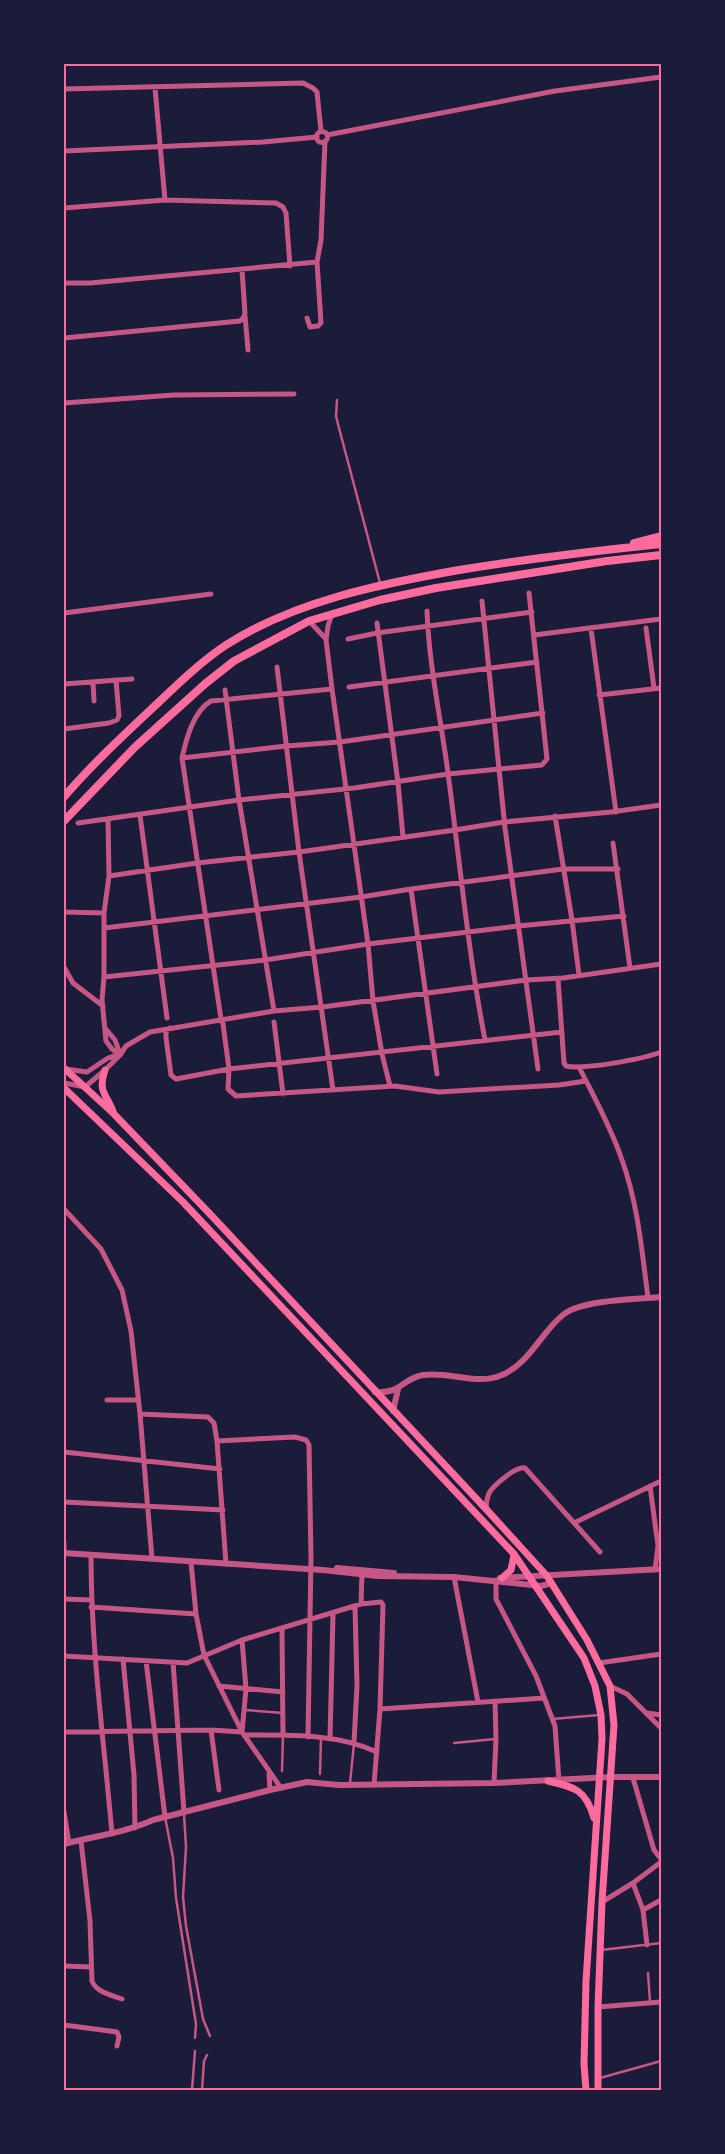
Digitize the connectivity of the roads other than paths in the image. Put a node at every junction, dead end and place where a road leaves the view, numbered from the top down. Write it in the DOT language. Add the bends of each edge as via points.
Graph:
graph roads {
  1 [pos="661,77"];
  2 [pos="64,88"];
  3 [pos="155,88"];
  4 [pos="321,131"];
  5 [pos="327,135"];
  6 [pos="317,137"];
  7 [pos="325,142"];
  8 [pos="160,146"];
  9 [pos="64,151"];
  10 [pos="166,200"];
  11 [pos="64,208"];
  12 [pos="318,262"];
  13 [pos="290,266"];
  14 [pos="242,270"];
  15 [pos="64,283"];
  16 [pos="245,315"];
  17 [pos="308,318"];
  18 [pos="64,338"];
  19 [pos="248,350"];
  20 [pos="294,394"];
  21 [pos="337,400"];
  22 [pos="64,403"];
  23 [pos="661,536"];
  24 [pos="661,544"];
  25 [pos="606,550"];
  26 [pos="661,555"];
  27 [pos="661,559"];
  28 [pos="607,562"];
  29 [pos="381,586"];
  30 [pos="529,593"];
  31 [pos="211,594"];
  32 [pos="482,601"];
  33 [pos="427,611"];
  34 [pos="532,612"];
  35 [pos="64,613"];
  36 [pos="332,613"];
  37 [pos="484,619"];
  38 [pos="661,619"];
  39 [pos="309,621"];
  40 [pos="377,623"];
  41 [pos="428,626"];
  42 [pos="646,628"];
  43 [pos="591,629"];
  44 [pos="377,633"];
  45 [pos="534,635"];
  46 [pos="348,639"];
  47 [pos="326,640"];
  48 [pos="537,662"];
  49 [pos="277,667"];
  50 [pos="488,670"];
  51 [pos="433,676"];
  52 [pos="132,679"];
  53 [pos="116,680"];
  54 [pos="93,682"];
  55 [pos="384,683"];
  56 [pos="64,684"];
  57 [pos="349,687"];
  58 [pos="654,688"];
  59 [pos="661,688"];
  60 [pos="332,689"];
  61 [pos="225,690"];
  62 [pos="280,695"];
  63 [pos="600,695"];
  64 [pos="226,700"];
  65 [pos="94,701"];
  66 [pos="544,713"];
  67 [pos="493,720"];
  68 [pos="442,727"];
  69 [pos="64,729"];
  70 [pos="391,734"];
  71 [pos="340,742"];
  72 [pos="286,746"];
  73 [pos="234,753"];
  74 [pos="182,758"];
  75 [pos="500,768"];
  76 [pos="448,774"];
  77 [pos="398,783"];
  78 [pos="345,789"];
  79 [pos="292,795"];
  80 [pos="64,797"];
  81 [pos="239,800"];
  82 [pos="661,805"];
  83 [pos="188,807"];
  84 [pos="616,812"];
  85 [pos="140,815"];
  86 [pos="555,816"];
  87 [pos="108,819"];
  88 [pos="64,821"];
  89 [pos="78,822"];
  90 [pos="504,822"];
  91 [pos="455,830"];
  92 [pos="403,836"];
  93 [pos="614,843"];
  94 [pos="353,845"];
  95 [pos="300,852"];
  96 [pos="249,858"];
  97 [pos="197,863"];
  98 [pos="563,869"];
  99 [pos="618,869"];
  100 [pos="146,870"];
  101 [pos="511,875"];
  102 [pos="109,876"];
  103 [pos="462,882"];
  104 [pos="411,889"];
  105 [pos="361,898"];
  106 [pos="308,903"];
  107 [pos="257,909"];
  108 [pos="64,912"];
  109 [pos="104,913"];
  110 [pos="624,916"];
  111 [pos="206,917"];
  112 [pos="572,920"];
  113 [pos="154,923"];
  114 [pos="518,926"];
  115 [pos="104,928"];
  116 [pos="467,932"];
  117 [pos="417,938"];
  118 [pos="368,944"];
  119 [pos="315,954"];
  120 [pos="264,960"];
  121 [pos="661,964"];
  122 [pos="213,965"];
  123 [pos="64,967"];
  124 [pos="630,968"];
  125 [pos="160,971"];
  126 [pos="579,975"];
  127 [pos="104,977"];
  128 [pos="558,979"];
  129 [pos="526,980"];
  130 [pos="475,986"];
  131 [pos="425,994"];
  132 [pos="373,1001"];
  133 [pos="103,1006"];
  134 [pos="322,1007"];
  135 [pos="274,1011"];
  136 [pos="167,1018"];
  137 [pos="221,1018"];
  138 [pos="274,1022"];
  139 [pos="170,1028"];
  140 [pos="562,1032"];
  141 [pos="533,1035"];
  142 [pos="485,1040"];
  143 [pos="432,1045"];
  144 [pos="661,1052"];
  145 [pos="382,1054"];
  146 [pos="120,1055"];
  147 [pos="328,1059"];
  148 [pos="279,1064"];
  149 [pos="579,1067"];
  150 [pos="64,1069"];
  151 [pos="538,1069"];
  152 [pos="106,1070"];
  153 [pos="229,1070"];
  154 [pos="436,1074"];
  155 [pos="586,1081"];
  156 [pos="64,1083"];
  157 [pos="390,1086"];
  158 [pos="85,1087"];
  159 [pos="64,1088"];
  160 [pos="333,1090"];
  161 [pos="283,1094"];
  162 [pos="114,1114"];
  163 [pos="64,1208"];
  164 [pos="661,1297"];
  165 [pos="648,1298"];
  166 [pos="398,1389"];
  167 [pos="375,1392"];
  168 [pos="107,1400"];
  169 [pos="138,1400"];
  170 [pos="393,1411"];
  171 [pos="140,1414"];
  172 [pos="218,1442"];
  173 [pos="64,1452"];
  174 [pos="144,1460"];
  175 [pos="220,1469"];
  176 [pos="661,1481"];
  177 [pos="650,1486"];
  178 [pos="64,1502"];
  179 [pos="149,1507"];
  180 [pos="486,1509"];
  181 [pos="223,1510"];
  182 [pos="576,1522"];
  183 [pos="64,1543"];
  184 [pos="600,1552"];
  185 [pos="64,1553"];
  186 [pos="514,1554"];
  187 [pos="91,1556"];
  188 [pos="152,1559"];
  189 [pos="191,1562"];
  190 [pos="226,1564"];
  191 [pos="311,1569"];
  192 [pos="658,1569"];
  193 [pos="323,1570"];
  194 [pos="362,1574"];
  195 [pos="404,1575"];
  196 [pos="547,1576"];
  197 [pos="454,1577"];
  198 [pos="530,1577"];
  199 [pos="499,1579"];
  200 [pos="552,1583"];
  201 [pos="536,1586"];
  202 [pos="64,1599"];
  203 [pos="91,1600"];
  204 [pos="361,1604"];
  205 [pos="91,1607"];
  206 [pos="355,1607"];
  207 [pos="196,1614"];
  208 [pos="333,1614"];
  209 [pos="309,1620"];
  210 [pos="282,1629"];
  211 [pos="242,1640"];
  212 [pos="661,1654"];
  213 [pos="204,1655"];
  214 [pos="64,1656"];
  215 [pos="94,1658"];
  216 [pos="123,1659"];
  217 [pos="146,1660"];
  218 [pos="173,1662"];
  219 [pos="599,1663"];
  220 [pos="219,1686"];
  221 [pos="610,1686"];
  222 [pos="246,1689"];
  223 [pos="283,1692"];
  224 [pos="544,1698"];
  225 [pos="495,1701"];
  226 [pos="478,1702"];
  227 [pos="380,1709"];
  228 [pos="245,1710"];
  229 [pos="283,1713"];
  230 [pos="648,1713"];
  231 [pos="601,1715"];
  232 [pos="661,1715"];
  233 [pos="552,1719"];
  234 [pos="661,1728"];
  235 [pos="130,1730"];
  236 [pos="211,1730"];
  237 [pos="102,1731"];
  238 [pos="154,1731"];
  239 [pos="180,1731"];
  240 [pos="64,1732"];
  241 [pos="243,1733"];
  242 [pos="283,1735"];
  243 [pos="308,1737"];
  244 [pos="322,1738"];
  245 [pos="330,1739"];
  246 [pos="496,1739"];
  247 [pos="354,1742"];
  248 [pos="454,1743"];
  249 [pos="377,1752"];
  250 [pos="282,1771"];
  251 [pos="270,1774"];
  252 [pos="320,1774"];
  253 [pos="611,1777"];
  254 [pos="661,1777"];
  255 [pos="600,1778"];
  256 [pos="633,1778"];
  257 [pos="548,1781"];
  258 [pos="559,1781"];
  259 [pos="494,1783"];
  260 [pos="374,1784"];
  261 [pos="350,1785"];
  262 [pos="281,1788"];
  263 [pos="219,1790"];
  264 [pos="270,1790"];
  265 [pos="64,1812"];
  266 [pos="184,1812"];
  267 [pos="165,1817"];
  268 [pos="595,1822"];
  269 [pos="65,1826"];
  270 [pos="135,1828"];
  271 [pos="112,1834"];
  272 [pos="81,1841"];
  273 [pos="66,1844"];
  274 [pos="661,1861"];
  275 [pos="633,1883"];
  276 [pos="661,1900"];
  277 [pos="602,1902"];
  278 [pos="643,1910"];
  279 [pos="661,1943"];
  280 [pos="647,1945"];
  281 [pos="600,1950"];
  282 [pos="64,1966"];
  283 [pos="91,1967"];
  284 [pos="648,1973"];
  285 [pos="122,1999"];
  286 [pos="650,2002"];
  287 [pos="661,2002"];
  288 [pos="598,2006"];
  289 [pos="64,2024"];
  290 [pos="210,2036"];
  291 [pos="196,2038"];
  292 [pos="117,2046"];
  293 [pos="195,2050"];
  294 [pos="207,2055"];
  295 [pos="661,2061"];
  296 [pos="597,2079"];
  297 [pos="192,2090"];
  298 [pos="202,2090"];
  299 [pos="586,2090"];
  300 [pos="598,2090"];
  1 -- 5 [label="street" via="555,91"];
  2 -- 3 [label="street"];
  3 -- 4 [label="street" via="303,83 317,92"];
  3 -- 8 [label="street"];
  4 -- 5 [label="street"];
  4 -- 6 [label="street"];
  5 -- 7 [label="street"];
  6 -- 7 [label="street" via="320,142"];
  6 -- 8 [label="street"];
  7 -- 12 [label="street"];
  8 -- 9 [label="street"];
  8 -- 10 [label="street"];
  10 -- 11 [label="street"];
  10 -- 13 [label="street" via="279,204 286,214"];
  12 -- 13 [label="street"];
  12 -- 17 [label="street" via="321,323 310,327"];
  13 -- 14 [label="street"];
  14 -- 15 [label="street"];
  14 -- 16 [label="street"];
  16 -- 18 [label="street" via="237,321"];
  16 -- 19 [label="street"];
  20 -- 22 [label="street" via="174,395"];
  21 -- 29 [label="lane" via="339,428"];
  23 -- 25 [label="main road"];
  24 -- 25 [label="main road"];
  25 -- 29 [label="main road" via="490,565"];
  26 -- 28 [label="main road"];
  27 -- 28 [label="main road"];
  28 -- 36 [label="main road" via="436,588"];
  29 -- 80 [label="main road" via="324,601 226,645 193,670 123,735"];
  30 -- 34 [label="street"];
  31 -- 35 [label="street"];
  32 -- 37 [label="street"];
  33 -- 41 [label="street"];
  34 -- 37 [label="street"];
  34 -- 45 [label="street"];
  36 -- 39 [label="main road"];
  36 -- 47 [label="street"];
  37 -- 41 [label="street"];
  37 -- 50 [label="street"];
  38 -- 43 [label="street"];
  39 -- 47 [label="street"];
  39 -- 88 [label="main road" via="234,661 206,683 135,748"];
  40 -- 44 [label="street"];
  41 -- 44 [label="street"];
  41 -- 51 [label="street"];
  42 -- 58 [label="street"];
  43 -- 45 [label="street"];
  43 -- 63 [label="street"];
  44 -- 46 [label="street"];
  44 -- 55 [label="street"];
  45 -- 48 [label="street"];
  47 -- 60 [label="street"];
  48 -- 50 [label="street"];
  48 -- 66 [label="street"];
  49 -- 62 [label="street"];
  50 -- 51 [label="street"];
  50 -- 67 [label="street"];
  51 -- 55 [label="street"];
  51 -- 68 [label="street"];
  52 -- 53 [label="street"];
  53 -- 54 [label="street"];
  53 -- 69 [label="street" via="117,720 109,724"];
  54 -- 56 [label="street"];
  54 -- 65 [label="street"];
  55 -- 57 [label="street"];
  55 -- 70 [label="street"];
  58 -- 59 [label="street"];
  58 -- 63 [label="street"];
  60 -- 62 [label="street"];
  60 -- 71 [label="street"];
  61 -- 64 [label="street"];
  62 -- 64 [label="street"];
  62 -- 72 [label="street"];
  63 -- 84 [label="street"];
  64 -- 73 [label="street"];
  64 -- 74 [label="street" via="211,701 204,706 188,735"];
  66 -- 67 [label="street"];
  66 -- 75 [label="street" via="547,759 542,765"];
  67 -- 68 [label="street"];
  67 -- 75 [label="street"];
  68 -- 70 [label="street"];
  68 -- 76 [label="street"];
  70 -- 71 [label="street"];
  70 -- 77 [label="street"];
  71 -- 72 [label="street"];
  71 -- 78 [label="street"];
  72 -- 73 [label="street"];
  72 -- 79 [label="street"];
  73 -- 74 [label="street"];
  73 -- 81 [label="street"];
  74 -- 83 [label="street"];
  75 -- 76 [label="street"];
  75 -- 90 [label="street"];
  76 -- 77 [label="street"];
  76 -- 91 [label="street"];
  77 -- 78 [label="street"];
  77 -- 92 [label="street"];
  78 -- 79 [label="street"];
  78 -- 94 [label="street"];
  79 -- 81 [label="street"];
  79 -- 95 [label="street"];
  81 -- 83 [label="street"];
  81 -- 96 [label="street"];
  82 -- 84 [label="street"];
  83 -- 85 [label="street"];
  83 -- 97 [label="street"];
  84 -- 86 [label="street"];
  85 -- 87 [label="street"];
  85 -- 100 [label="street"];
  86 -- 90 [label="street"];
  86 -- 98 [label="street"];
  87 -- 89 [label="street"];
  87 -- 102 [label="street"];
  90 -- 91 [label="street"];
  90 -- 101 [label="street"];
  91 -- 92 [label="street"];
  91 -- 103 [label="street"];
  92 -- 94 [label="street"];
  93 -- 99 [label="street"];
  94 -- 95 [label="street"];
  94 -- 105 [label="street"];
  95 -- 96 [label="street"];
  95 -- 106 [label="street"];
  96 -- 97 [label="street"];
  96 -- 107 [label="street"];
  97 -- 100 [label="street"];
  97 -- 111 [label="street"];
  98 -- 99 [label="street"];
  98 -- 101 [label="street"];
  98 -- 112 [label="street"];
  99 -- 110 [label="street"];
  100 -- 102 [label="street"];
  100 -- 113 [label="street"];
  101 -- 103 [label="street"];
  101 -- 114 [label="street"];
  102 -- 109 [label="street"];
  103 -- 104 [label="street"];
  103 -- 116 [label="street"];
  104 -- 105 [label="street"];
  104 -- 117 [label="street"];
  105 -- 106 [label="street"];
  105 -- 118 [label="street"];
  106 -- 107 [label="street"];
  106 -- 119 [label="street"];
  107 -- 111 [label="street"];
  107 -- 120 [label="street"];
  108 -- 109 [label="street"];
  109 -- 115 [label="street"];
  110 -- 112 [label="street"];
  110 -- 124 [label="street"];
  111 -- 113 [label="street"];
  111 -- 122 [label="street"];
  112 -- 114 [label="street"];
  112 -- 126 [label="street"];
  113 -- 115 [label="street"];
  113 -- 125 [label="street"];
  114 -- 116 [label="street"];
  114 -- 129 [label="street"];
  115 -- 127 [label="street"];
  116 -- 117 [label="street"];
  116 -- 130 [label="street"];
  117 -- 118 [label="street"];
  117 -- 131 [label="street"];
  118 -- 119 [label="street"];
  118 -- 132 [label="street"];
  119 -- 120 [label="street"];
  119 -- 134 [label="street"];
  120 -- 122 [label="street"];
  120 -- 135 [label="street"];
  121 -- 124 [label="street"];
  122 -- 125 [label="street"];
  122 -- 137 [label="street"];
  123 -- 133 [label="street" via="73,983"];
  124 -- 126 [label="street"];
  125 -- 127 [label="street"];
  125 -- 136 [label="street"];
  126 -- 128 [label="street"];
  127 -- 133 [label="street"];
  128 -- 129 [label="street"];
  128 -- 140 [label="street"];
  129 -- 130 [label="street"];
  129 -- 141 [label="street"];
  130 -- 131 [label="street"];
  130 -- 142 [label="street"];
  131 -- 132 [label="street"];
  131 -- 143 [label="street"];
  132 -- 134 [label="street"];
  132 -- 145 [label="street"];
  133 -- 146 [label="street" via="108,1046"];
  134 -- 135 [label="street"];
  134 -- 147 [label="street"];
  135 -- 137 [label="street"];
  137 -- 139 [label="street"];
  137 -- 153 [label="street"];
  138 -- 148 [label="street"];
  139 -- 146 [label="street" via="144,1034 126,1046"];
  139 -- 153 [label="street" via="166,1035 174,1078"];
  140 -- 141 [label="street"];
  140 -- 149 [label="street" via="565,1065"];
  141 -- 142 [label="street"];
  141 -- 151 [label="street"];
  142 -- 143 [label="street"];
  143 -- 145 [label="street"];
  143 -- 154 [label="street"];
  144 -- 149 [label="street" via="632,1060"];
  145 -- 147 [label="street"];
  145 -- 157 [label="street"];
  146 -- 150 [label="street" via="108,1058 87,1072"];
  146 -- 152 [label="street"];
  147 -- 148 [label="street"];
  147 -- 160 [label="street"];
  148 -- 153 [label="street"];
  148 -- 161 [label="street"];
  149 -- 155 [label="street"];
  150 -- 158 [label="main road"];
  152 -- 158 [label="street"];
  152 -- 162 [label="main road" via="101,1083"];
  153 -- 161 [label="street" via="228,1089 236,1096"];
  155 -- 157 [label="street" via="439,1092"];
  155 -- 165 [label="street" via="612,1132 628,1176"];
  156 -- 158 [label="street"];
  157 -- 160 [label="street"];
  158 -- 162 [label="main road"];
  159 -- 186 [label="main road" via="182,1202"];
  160 -- 161 [label="street"];
  162 -- 167 [label="main road"];
  163 -- 169 [label="street" via="101,1249 122,1290 131,1330"];
  164 -- 165 [label="street"];
  165 -- 166 [label="street" via="586,1305 570,1310 522,1362 495,1378 478,1380 426,1374 412,1378"];
  166 -- 167 [label="street"];
  166 -- 170 [label="street"];
  167 -- 170 [label="main road"];
  168 -- 169 [label="street"];
  169 -- 171 [label="street"];
  170 -- 180 [label="main road"];
  171 -- 172 [label="street" via="208,1417 214,1423"];
  171 -- 174 [label="street"];
  172 -- 175 [label="street"];
  172 -- 191 [label="street" via="295,1437 306,1440 310,1449"];
  173 -- 174 [label="street"];
  174 -- 175 [label="street"];
  174 -- 179 [label="street"];
  175 -- 181 [label="street"];
  176 -- 177 [label="street"];
  177 -- 182 [label="street"];
  177 -- 192 [label="street"];
  178 -- 179 [label="street"];
  179 -- 181 [label="street"];
  179 -- 188 [label="street"];
  180 -- 182 [label="street" via="491,1490 520,1467 527,1470"];
  180 -- 196 [label="main road"];
  181 -- 190 [label="street"];
  182 -- 184 [label="street"];
  183 -- 185 [label="street"];
  185 -- 187 [label="street"];
  186 -- 198 [label="main road"];
  186 -- 199 [label="main road" via="511,1570"];
  187 -- 188 [label="street"];
  187 -- 203 [label="street"];
  188 -- 189 [label="street"];
  189 -- 190 [label="street"];
  189 -- 207 [label="street"];
  190 -- 191 [label="street"];
  191 -- 193 [label="street"];
  191 -- 209 [label="street"];
  192 -- 196 [label="street"];
  193 -- 194 [label="street"];
  193 -- 195 [label="street" via="365,1569"];
  194 -- 195 [label="street"];
  194 -- 204 [label="street"];
  195 -- 197 [label="street"];
  196 -- 198 [label="street"];
  196 -- 200 [label="main road"];
  197 -- 199 [label="street"];
  197 -- 226 [label="street"];
  198 -- 199 [label="street"];
  198 -- 201 [label="main road"];
  199 -- 201 [label="street"];
  199 -- 224 [label="street" via="496,1599"];
  200 -- 201 [label="street"];
  200 -- 219 [label="main road"];
  201 -- 231 [label="main road" via="584,1658 595,1686"];
  202 -- 203 [label="street"];
  203 -- 205 [label="street"];
  204 -- 206 [label="street"];
  204 -- 227 [label="street" via="376,1601 383,1605"];
  205 -- 207 [label="street"];
  205 -- 215 [label="street"];
  206 -- 208 [label="street"];
  206 -- 247 [label="street" via="357,1686"];
  207 -- 213 [label="street"];
  208 -- 209 [label="street"];
  208 -- 245 [label="street"];
  209 -- 210 [label="street"];
  209 -- 243 [label="street"];
  210 -- 211 [label="street"];
  210 -- 223 [label="street"];
  211 -- 213 [label="street"];
  211 -- 222 [label="street"];
  212 -- 219 [label="street"];
  213 -- 218 [label="street" via="192,1662"];
  213 -- 220 [label="street"];
  214 -- 215 [label="street"];
  215 -- 216 [label="street"];
  215 -- 237 [label="street"];
  216 -- 217 [label="street"];
  216 -- 235 [label="street"];
  217 -- 218 [label="street"];
  217 -- 238 [label="street"];
  218 -- 239 [label="street"];
  219 -- 221 [label="main road"];
  220 -- 222 [label="street"];
  220 -- 241 [label="street"];
  221 -- 230 [label="street" via="627,1694"];
  221 -- 253 [label="main road" via="614,1725"];
  222 -- 223 [label="street"];
  222 -- 228 [label="street"];
  223 -- 229 [label="street"];
  224 -- 225 [label="street"];
  224 -- 233 [label="street"];
  225 -- 226 [label="street"];
  225 -- 246 [label="street"];
  226 -- 227 [label="street"];
  227 -- 249 [label="street"];
  228 -- 229 [label="lane"];
  228 -- 241 [label="street"];
  229 -- 242 [label="street"];
  230 -- 232 [label="street"];
  230 -- 234 [label="street"];
  231 -- 233 [label="lane"];
  231 -- 255 [label="main road"];
  233 -- 258 [label="street"];
  235 -- 237 [label="street"];
  235 -- 238 [label="street"];
  235 -- 270 [label="street"];
  236 -- 239 [label="street"];
  236 -- 241 [label="street"];
  236 -- 263 [label="street"];
  237 -- 240 [label="street"];
  237 -- 271 [label="street"];
  238 -- 239 [label="street"];
  238 -- 267 [label="street"];
  239 -- 266 [label="street"];
  241 -- 242 [label="street"];
  241 -- 251 [label="street"];
  242 -- 243 [label="street"];
  242 -- 250 [label="lane"];
  243 -- 244 [label="street"];
  244 -- 245 [label="street"];
  244 -- 252 [label="lane"];
  245 -- 247 [label="street"];
  246 -- 248 [label="lane"];
  246 -- 259 [label="street"];
  247 -- 249 [label="street"];
  247 -- 261 [label="lane"];
  249 -- 260 [label="street"];
  251 -- 262 [label="street"];
  251 -- 264 [label="street"];
  253 -- 255 [label="street"];
  253 -- 256 [label="street"];
  253 -- 277 [label="main road"];
  254 -- 256 [label="street"];
  255 -- 258 [label="street"];
  255 -- 268 [label="main road"];
  256 -- 274 [label="street" via="654,1850"];
  257 -- 258 [label="street"];
  257 -- 259 [label="street"];
  257 -- 268 [label="main road" via="584,1795"];
  259 -- 260 [label="street"];
  260 -- 261 [label="street"];
  261 -- 262 [label="street" via="308,1782"];
  262 -- 264 [label="street"];
  264 -- 266 [label="street"];
  265 -- 269 [label="street"];
  266 -- 267 [label="street"];
  266 -- 290 [label="lane" via="186,1926 202,2020"];
  267 -- 270 [label="street"];
  267 -- 291 [label="lane"];
  268 -- 299 [label="main road" via="586,1981"];
  269 -- 273 [label="street"];
  270 -- 271 [label="street"];
  271 -- 272 [label="street"];
  272 -- 273 [label="street"];
  272 -- 283 [label="street" via="90,1921"];
  274 -- 275 [label="street"];
  275 -- 277 [label="street"];
  275 -- 278 [label="street"];
  276 -- 278 [label="street"];
  277 -- 281 [label="main road"];
  278 -- 280 [label="street"];
  279 -- 280 [label="lane"];
  280 -- 281 [label="lane"];
  281 -- 288 [label="main road"];
  282 -- 283 [label="street"];
  283 -- 285 [label="street" via="96,1988"];
  284 -- 286 [label="lane"];
  286 -- 287 [label="street"];
  286 -- 288 [label="street"];
  288 -- 296 [label="main road"];
  289 -- 292 [label="street" via="117,2032"];
  293 -- 297 [label="lane"];
  294 -- 298 [label="lane"];
  295 -- 296 [label="lane"];
  296 -- 300 [label="main road"];
}
